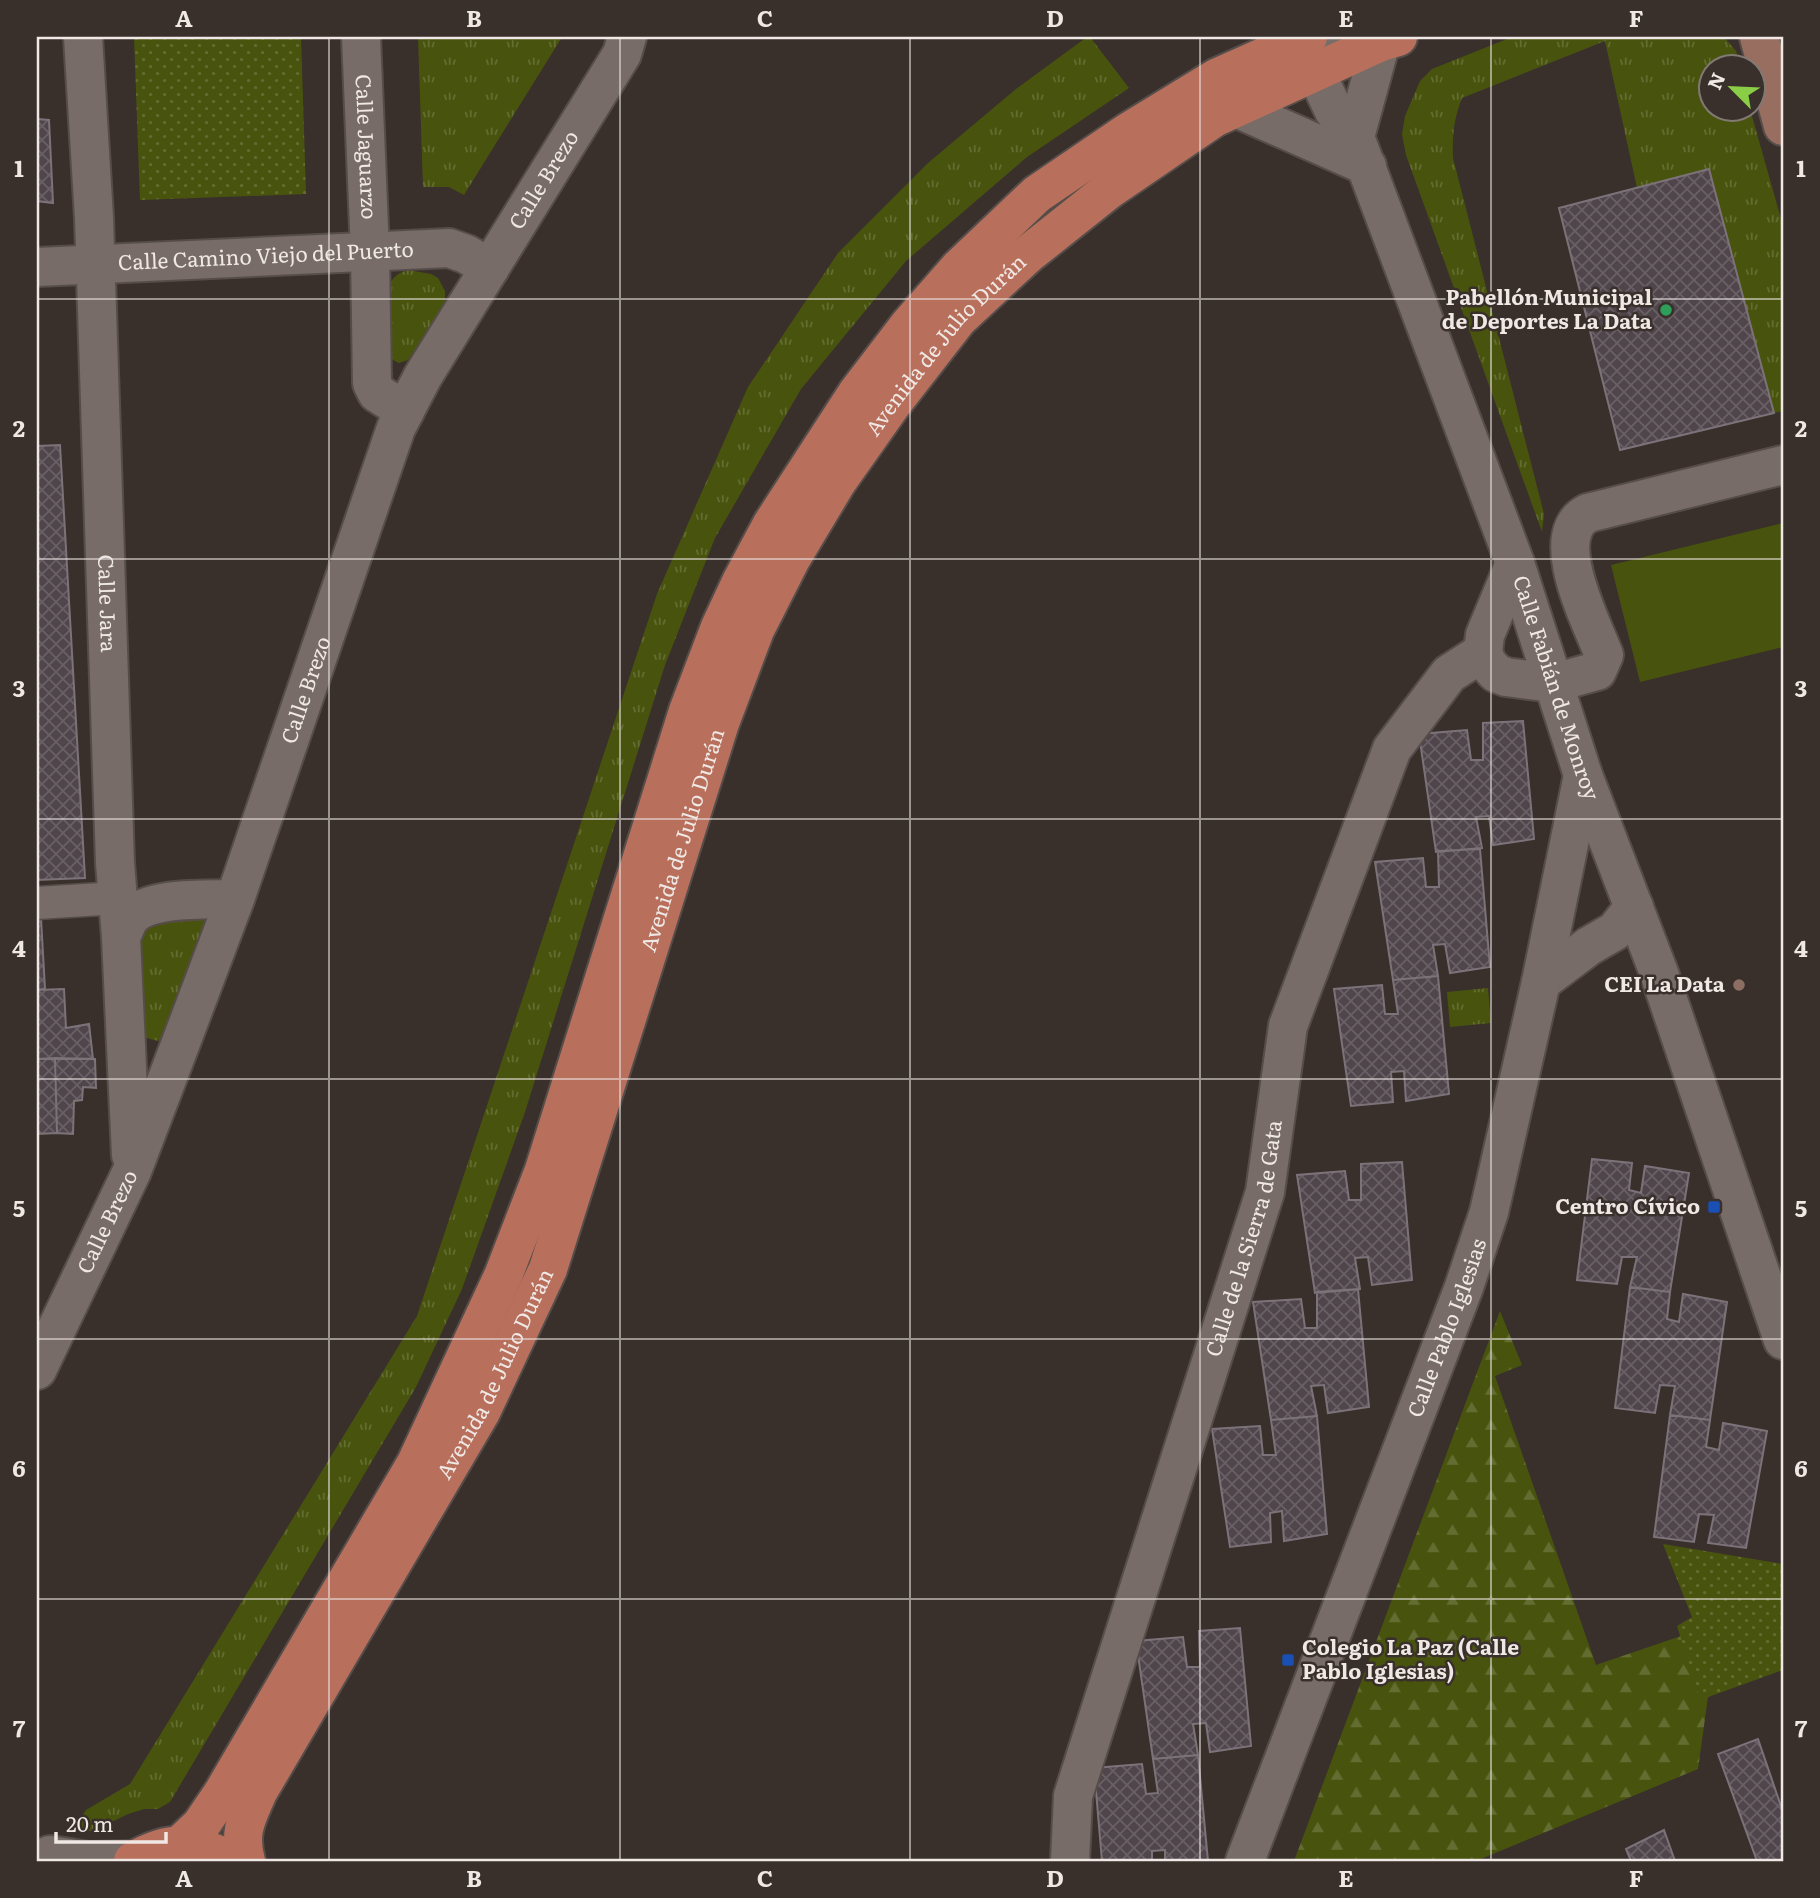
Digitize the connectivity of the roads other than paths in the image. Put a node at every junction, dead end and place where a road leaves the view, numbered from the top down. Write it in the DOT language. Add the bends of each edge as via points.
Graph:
graph roads {
  1 [pos="83,37"];
  2 [pos="361,37"];
  3 [pos="627,37"];
  4 [pos="1759,37"];
  5 [pos="1386,38"];
  6 [pos="1316,48"];
  7 [pos="1236,108"];
  8 [pos="1783,126"];
  9 [pos="1361,152"];
  10 [pos="370,252"];
  11 [pos="96,264"];
  12 [pos="37,267"];
  13 [pos="490,268"];
  14 [pos="372,383"];
  15 [pos="405,411"];
  16 [pos="1783,465"];
  17 [pos="375,487"];
  18 [pos="1515,563"];
  19 [pos="1483,652"];
  20 [pos="1553,683"];
  21 [pos="1583,775"];
  22 [pos="117,881"];
  23 [pos="1559,889"];
  24 [pos="1629,893"];
  25 [pos="235,899"];
  26 [pos="37,903"];
  27 [pos="163,903"];
  28 [pos="121,937"];
  29 [pos="1589,946"];
  30 [pos="1660,973"];
  31 [pos="1541,982"];
  32 [pos="126,1036"];
  33 [pos="180,1045"];
  34 [pos="132,1171"];
  35 [pos="1783,1340"];
  36 [pos="37,1370"];
  37 [pos="181,1844"];
  38 [pos="48,1854"];
  39 [pos="134,1860"];
  40 [pos="232,1861"];
  41 [pos="246,1861"];
  42 [pos="1070,1861"];
  43 [pos="1245,1861"];
  1 -- 11 [label="street, Calle Jara"];
  2 -- 10 [label="street, Calle Jaguarzo"];
  3 -- 13 [label="street, Calle Brezo" via="622,54"];
  4 -- 8 [label="main road"];
  5 -- 6 [label="main road, Avenida de Julio Durán"];
  5 -- 9 [label="street"];
  6 -- 7 [label="main road, Avenida de Julio Durán"];
  6 -- 9 [label="street, Calle Fabián de Monroy" via="1334,111"];
  6 -- 37 [label="main road, Avenida de Julio Durán" via="1218,77 1037,194 958,268 909,325 857,393 772,524 720,627 688,711 544,1170 480,1327 416,1463 222,1794"];
  7 -- 9 [label="street"];
  7 -- 41 [label="main road, Avenida de Julio Durán" via="1213,118 1110,189 1027,255 958,319 837,482 791,559 755,630 720,723 548,1269 481,1412 258,1792 243,1828 241,1845"];
  9 -- 18 [label="street, Calle Fabián de Monroy"];
  10 -- 11 [label="street, Calle Camino Viejo del Puerto"];
  10 -- 13 [label="street, Calle Camino Viejo del Puerto" via="449,248"];
  10 -- 14 [label="street, Calle Jaguarzo"];
  11 -- 12 [label="street, Calle Camino Viejo del Puerto"];
  11 -- 22 [label="street, Calle Jara"];
  13 -- 15 [label="street, Calle Brezo"];
  14 -- 15 [label="street" via="377,393"];
  14 -- 17 [label="street, Calle Jaguarzo"];
  15 -- 17 [label="street, Calle Brezo"];
  16 -- 20 [label="street" via="1581,517 1570,534 1570,563 1604,656 1597,671"];
  17 -- 25 [label="street, Calle Brezo"];
  18 -- 19 [label="street" via="1485,635"];
  18 -- 20 [label="street, Calle Fabián de Monroy"];
  19 -- 20 [label="street" via="1496,673"];
  19 -- 42 [label="street, Calle de la Sierra de Gata" via="1449,674 1392,749 1288,1026 1265,1192 1073,1796"];
  20 -- 21 [label="street, Calle Fabián de Monroy"];
  21 -- 23 [label="street, Calle Pablo Iglesias"];
  21 -- 24 [label="street, Calle Fabián de Monroy"];
  22 -- 26 [label="street"];
  22 -- 27 [label="street"];
  22 -- 28 [label="street, Calle Jara"];
  23 -- 24 [label="street" via="1582,870 1601,868"];
  23 -- 31 [label="street, Calle Pablo Iglesias"];
  24 -- 29 [label="street" via="1615,932"];
  24 -- 30 [label="street, Calle Fabián de Monroy"];
  25 -- 27 [label="street"];
  25 -- 33 [label="street, Calle Brezo"];
  27 -- 28 [label="street" via="147,906 131,917"];
  28 -- 32 [label="street, Calle Jara"];
  29 -- 30 [label="street"];
  29 -- 31 [label="street"];
  30 -- 35 [label="street, Calle Fabián de Monroy"];
  31 -- 43 [label="street, Calle Pablo Iglesias" via="1489,1212"];
  32 -- 33 [label="street" via="134,1051 144,1057 154,1058"];
  32 -- 34 [label="street, Calle Jara"];
  33 -- 34 [label="street, Calle Brezo"];
  34 -- 36 [label="street, Calle Brezo"];
  37 -- 39 [label="main road" via="153,1849"];
  37 -- 40 [label="main road" via="209,1849"];
  38 -- 39 [label="street" via="88,1861"];
}
